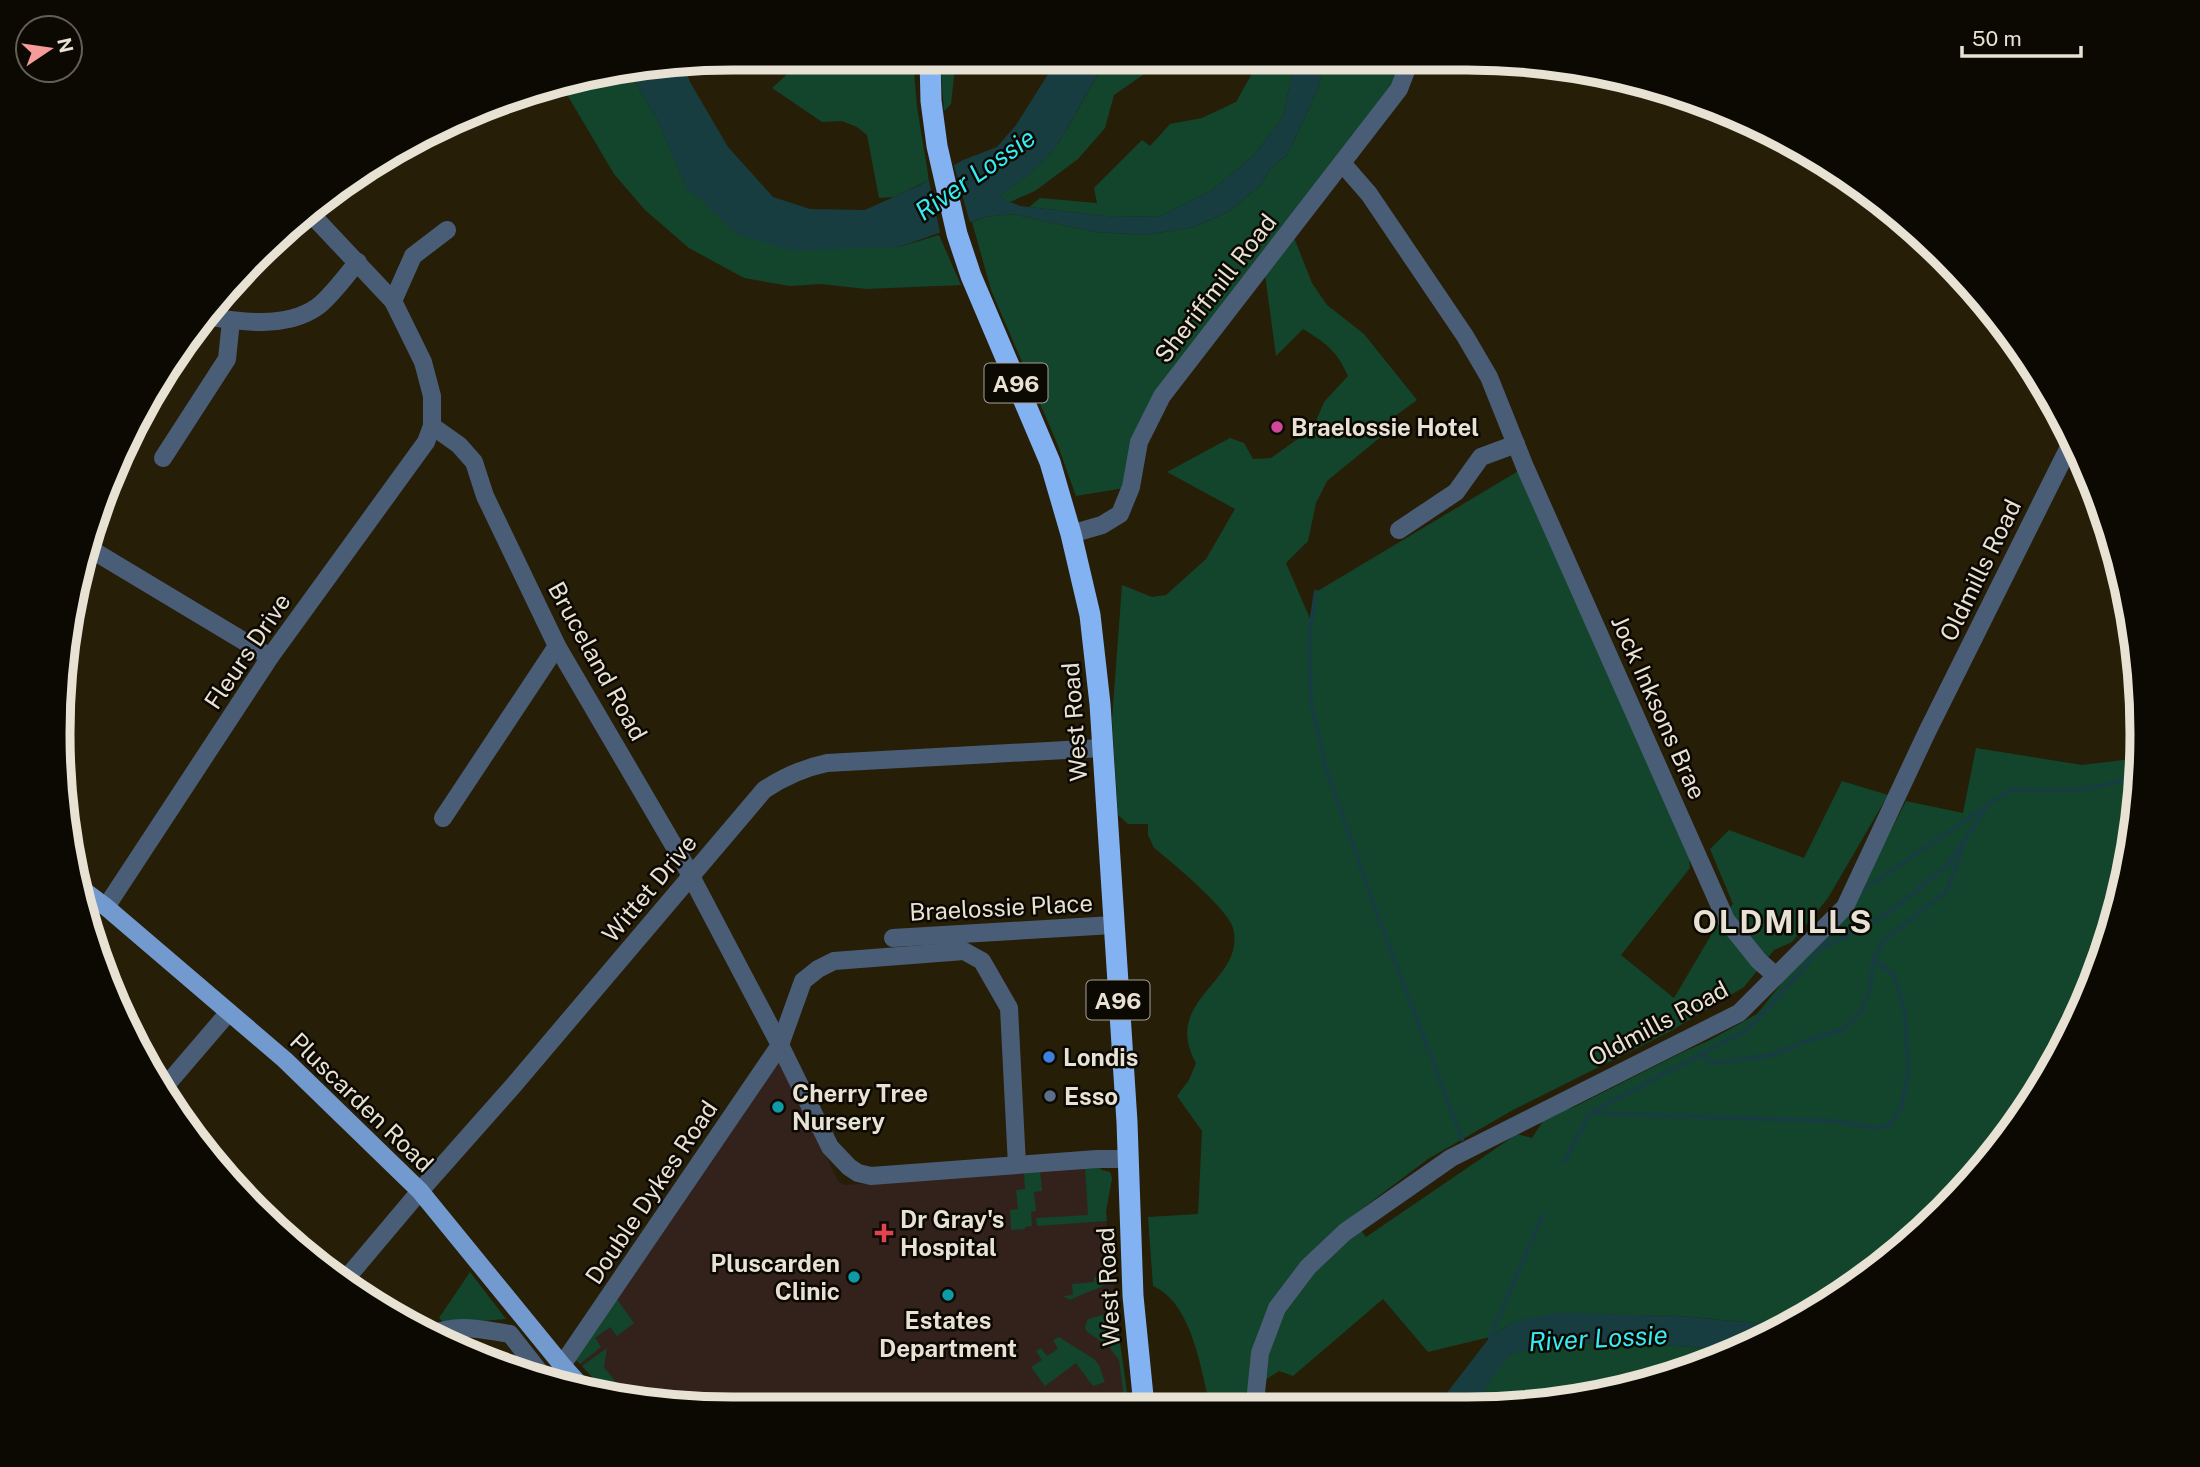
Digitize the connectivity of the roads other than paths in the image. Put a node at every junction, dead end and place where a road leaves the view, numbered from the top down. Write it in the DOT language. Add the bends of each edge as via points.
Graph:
graph roads {
  1 [pos="930,70"];
  2 [pos="1406,70"];
  3 [pos="1342,163"];
  4 [pos="316,219"];
  5 [pos="447,230"];
  6 [pos="358,262"];
  7 [pos="393,301"];
  8 [pos="217,318"];
  9 [pos="232,321"];
  10 [pos="432,426"];
  11 [pos="1516,444"];
  12 [pos="2067,451"];
  13 [pos="163,458"];
  14 [pos="1399,530"];
  15 [pos="1071,534"];
  16 [pos="96,552"];
  17 [pos="557,646"];
  18 [pos="270,657"];
  19 [pos="1102,748"];
  20 [pos="443,818"];
  21 [pos="691,876"];
  22 [pos="91,896"];
  23 [pos="106,907"];
  24 [pos="1113,925"];
  25 [pos="893,938"];
  26 [pos="1776,976"];
  27 [pos="229,1012"];
  28 [pos="780,1045"];
  29 [pos="169,1082"];
  30 [pos="1129,1159"];
  31 [pos="1017,1165"];
  32 [pos="419,1191"];
  33 [pos="350,1274"];
  34 [pos="441,1330"];
  35 [pos="562,1365"];
  36 [pos="537,1367"];
  37 [pos="572,1376"];
  38 [pos="1143,1397"];
  39 [pos="1256,1397"];
  1 -- 15 [label="highway, West Road / A96" via="943,181 957,234 1050,462"];
  2 -- 3 [label="street, Sheriffmill Road" via="1399,89"];
  3 -- 11 [label="street, Jock Inksons Brae" via="1369,194 1465,336 1489,377"];
  3 -- 15 [label="street, Sheriffmill Road" via="1161,396 1139,442 1121,514"];
  4 -- 6 [label="street"];
  5 -- 7 [label="street" via="413,257"];
  6 -- 7 [label="street"];
  6 -- 9 [label="street" via="317,307 286,321"];
  7 -- 10 [label="street" via="423,362 432,396"];
  8 -- 9 [label="street"];
  9 -- 13 [label="street" via="228,359"];
  10 -- 17 [label="street, Bruceland Road" via="474,462 485,496"];
  10 -- 18 [label="street, Fleurs Drive" via="426,442"];
  11 -- 14 [label="street" via="1481,457 1456,492"];
  11 -- 26 [label="street, Jock Inksons Brae" via="1726,920"];
  12 -- 26 [label="street, Oldmills Road" via="1845,907"];
  15 -- 19 [label="highway, West Road / A96" via="1094,638"];
  16 -- 18 [label="street"];
  17 -- 20 [label="street"];
  17 -- 21 [label="street, Bruceland Road"];
  18 -- 23 [label="street, Fleurs Drive"];
  19 -- 21 [label="street, Wittet Drive" via="852,760 806,767 764,790"];
  19 -- 24 [label="highway, West Road / A96"];
  21 -- 28 [label="street, Bruceland Road"];
  21 -- 32 [label="street, Wittet Drive"];
  22 -- 23 [label="main road, Pluscarden Road"];
  23 -- 27 [label="main road, Pluscarden Road"];
  24 -- 25 [label="street, Braelossie Place"];
  24 -- 30 [label="highway, West Road / A96"];
  26 -- 39 [label="street, Oldmills Road" via="1738,1013 1451,1158 1345,1232 1308,1267 1277,1308 1260,1353"];
  27 -- 29 [label="street"];
  27 -- 32 [label="main road, Pluscarden Road"];
  28 -- 31 [label="street, Bruceland Road" via="830,1147 858,1173 871,1176"];
  28 -- 31 [label="street" via="803,981 818,969 834,961 964,951 982,961 1009,1008"];
  28 -- 35 [label="street, Double Dykes Road"];
  30 -- 31 [label="street, Bruceland Road"];
  30 -- 38 [label="highway, West Road / A96" via="1133,1296"];
  32 -- 33 [label="street, Wittet Drive"];
  32 -- 35 [label="main road, Pluscarden Road"];
  34 -- 36 [label="street" via="473,1328 510,1334"];
  35 -- 37 [label="main road, Pluscarden Road"];
}
